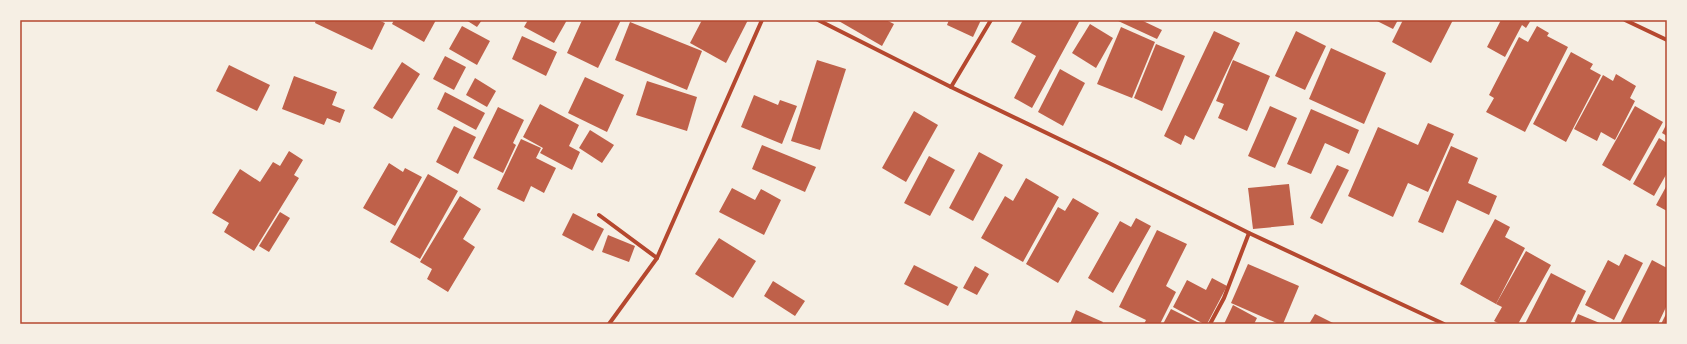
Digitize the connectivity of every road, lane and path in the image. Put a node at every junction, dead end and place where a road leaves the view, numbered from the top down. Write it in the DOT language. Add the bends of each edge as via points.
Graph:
graph roads {
  1 [pos="762,20"];
  2 [pos="818,20"];
  3 [pos="991,20"];
  4 [pos="1625,20"];
  5 [pos="1667,40"];
  6 [pos="951,88"];
  7 [pos="599,215"];
  8 [pos="1249,233"];
  9 [pos="657,258"];
  10 [pos="609,324"];
  11 [pos="1210,324"];
  12 [pos="1444,324"];
  1 -- 9 [label="street"];
  2 -- 6 [label="street"];
  3 -- 6 [label="street"];
  4 -- 5 [label="street"];
  6 -- 8 [label="street"];
  7 -- 9 [label="street"];
  8 -- 11 [label="street" via="1224,298"];
  8 -- 12 [label="street"];
  9 -- 10 [label="street"];
}
